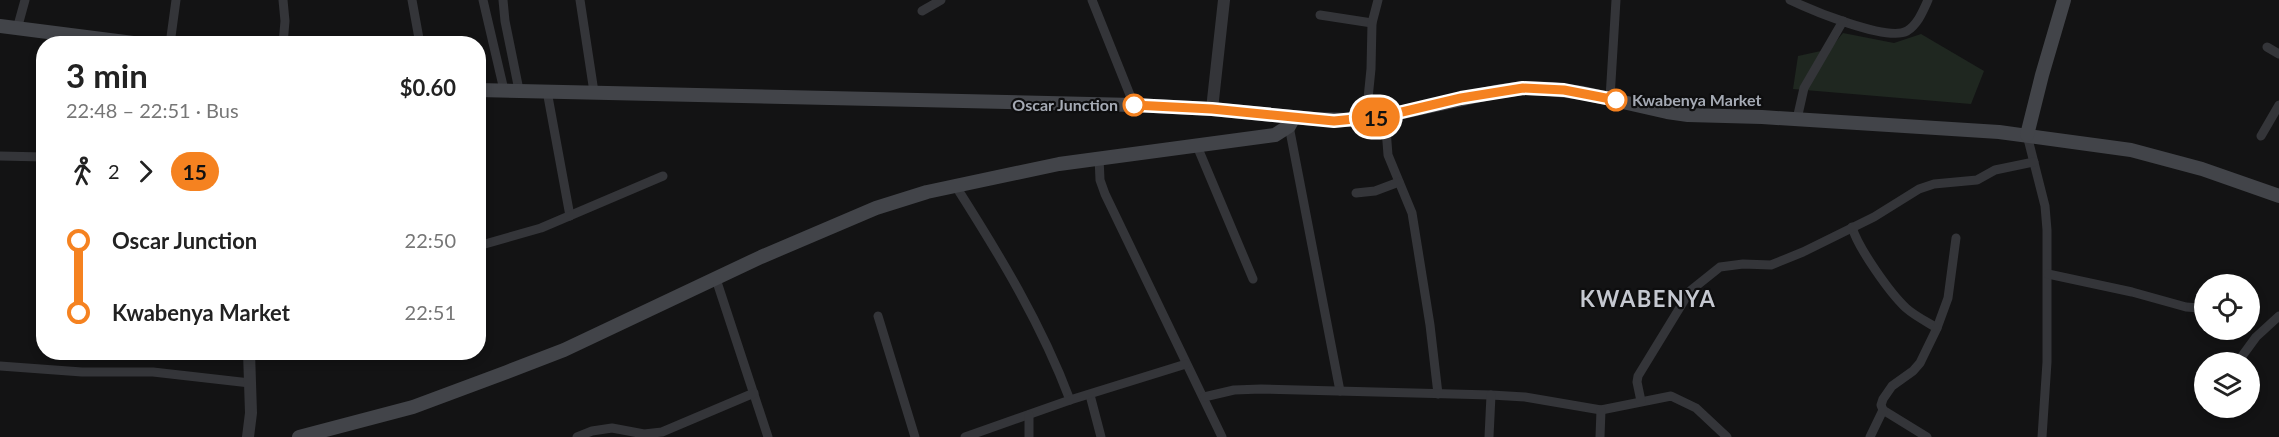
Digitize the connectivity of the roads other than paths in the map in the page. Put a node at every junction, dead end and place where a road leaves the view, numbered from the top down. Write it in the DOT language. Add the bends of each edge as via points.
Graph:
graph roads {
  1 [pos="25,0"];
  2 [pos="176,0"];
  3 [pos="284,0"];
  4 [pos="412,0"];
  5 [pos="483,0"];
  6 [pos="503,0"];
  7 [pos="580,0"];
  8 [pos="941,0"];
  9 [pos="1092,0"];
  10 [pos="1224,0"];
  11 [pos="1378,0"];
  12 [pos="1616,0"];
  13 [pos="1790,0"];
  14 [pos="1928,0"];
  15 [pos="2064,0"];
  16 [pos="922,11"];
  17 [pos="1320,15"];
  18 [pos="1843,21"];
  19 [pos="1372,23"];
  20 [pos="0,26"];
  21 [pos="17,28"];
  22 [pos="79,36"];
  23 [pos="171,36"];
  24 [pos="284,36"];
  25 [pos="419,36"];
  26 [pos="2267,47"];
  27 [pos="2279,54"];
  28 [pos="514,66"];
  29 [pos="499,68"];
  30 [pos="486,90"];
  31 [pos="504,90"];
  32 [pos="519,90"];
  33 [pos="547,91"];
  34 [pos="594,92"];
  35 [pos="1610,98"];
  36 [pos="1134,105"];
  37 [pos="2279,105"];
  38 [pos="1212,109"];
  39 [pos="1385,116"];
  40 [pos="1366,118"];
  41 [pos="1797,119"];
  42 [pos="1291,121"];
  43 [pos="2027,135"];
  44 [pos="2261,136"];
  45 [pos="1197,147"];
  46 [pos="0,156"];
  47 [pos="36,157"];
  48 [pos="1099,157"];
  49 [pos="2034,162"];
  50 [pos="663,176"];
  51 [pos="1399,182"];
  52 [pos="955,185"];
  53 [pos="1356,193"];
  54 [pos="2279,196"];
  55 [pos="570,216"];
  56 [pos="1852,227"];
  57 [pos="1956,238"];
  58 [pos="486,244"];
  59 [pos="2048,274"];
  60 [pos="716,279"];
  61 [pos="1252,279"];
  62 [pos="2194,308"];
  63 [pos="878,316"];
  64 [pos="2279,316"];
  65 [pos="1937,328"];
  66 [pos="2245,352"];
  67 [pos="249,360"];
  68 [pos="1186,364"];
  69 [pos="0,366"];
  70 [pos="250,383"];
  71 [pos="1340,391"];
  72 [pos="754,393"];
  73 [pos="1438,394"];
  74 [pos="1090,395"];
  75 [pos="1491,395"];
  76 [pos="1204,397"];
  77 [pos="1070,400"];
  78 [pos="1641,401"];
  79 [pos="1601,410"];
  80 [pos="1883,410"];
  81 [pos="251,413"];
  82 [pos="1029,415"];
  83 [pos="632,435"];
  84 [pos="248,437"];
  85 [pos="256,437"];
  86 [pos="300,437"];
  87 [pos="577,437"];
  88 [pos="768,437"];
  89 [pos="915,437"];
  90 [pos="965,437"];
  91 [pos="1029,437"];
  92 [pos="1101,437"];
  93 [pos="1222,437"];
  94 [pos="1489,437"];
  95 [pos="1600,437"];
  96 [pos="1727,437"];
  97 [pos="1870,437"];
  98 [pos="1927,437"];
  99 [pos="2042,437"];
  1 -- 21 [label="street"];
  2 -- 23 [label="street"];
  3 -- 24 [label="street"];
  4 -- 25 [label="street"];
  5 -- 29 [label="street"];
  6 -- 28 [label="street"];
  7 -- 34 [label="street"];
  8 -- 16 [label="street"];
  9 -- 36 [label="street"];
  10 -- 38 [label="street"];
  11 -- 19 [label="street"];
  12 -- 35 [label="street"];
  13 -- 18 [label="street"];
  14 -- 18 [label="street" via="1916,23 1900,34"];
  15 -- 43 [label="main road"];
  17 -- 19 [label="street"];
  18 -- 41 [label="street" via="1804,88"];
  19 -- 40 [label="street"];
  20 -- 21 [label="main road"];
  21 -- 22 [label="main road"];
  26 -- 27 [label="street"];
  28 -- 29 [label="street"];
  28 -- 32 [label="street"];
  29 -- 31 [label="street"];
  30 -- 31 [label="main road"];
  31 -- 32 [label="main road"];
  32 -- 33 [label="main road"];
  33 -- 34 [label="main road"];
  33 -- 55 [label="street"];
  34 -- 36 [label="main road"];
  35 -- 39 [label="main road" via="1523,88"];
  35 -- 41 [label="main road" via="1688,115"];
  36 -- 38 [label="main road"];
  37 -- 44 [label="street"];
  38 -- 42 [label="main road"];
  39 -- 40 [label="main road"];
  39 -- 51 [label="street" via="1388,155"];
  40 -- 42 [label="main road"];
  41 -- 43 [label="main road"];
  42 -- 45 [label="main road" via="1275,135"];
  42 -- 71 [label="street"];
  43 -- 49 [label="street"];
  43 -- 54 [label="main road" via="2131,150"];
  45 -- 48 [label="main road"];
  45 -- 61 [label="street"];
  46 -- 47 [label="street"];
  48 -- 52 [label="main road"];
  48 -- 68 [label="street" via="1105,194"];
  49 -- 56 [label="street" via="1995,170 1977,180 1919,189"];
  49 -- 59 [label="street" via="2045,206"];
  50 -- 55 [label="street"];
  51 -- 53 [label="street"];
  51 -- 73 [label="street" via="1414,223"];
  52 -- 60 [label="main road" via="876,208"];
  52 -- 77 [label="street" via="1018,287"];
  55 -- 58 [label="street"];
  56 -- 65 [label="street" via="1858,243 1892,291 1907,308"];
  56 -- 78 [label="street" via="1771,264 1727,265 1707,276 1690,291 1638,376"];
  57 -- 65 [label="street" via="1948,298"];
  59 -- 62 [label="street"];
  59 -- 99 [label="street"];
  60 -- 72 [label="street"];
  60 -- 86 [label="main road" via="564,350 442,397"];
  63 -- 89 [label="street"];
  64 -- 66 [label="street"];
  65 -- 80 [label="street" via="1920,363 1887,391"];
  67 -- 70 [label="street"];
  68 -- 74 [label="street"];
  68 -- 76 [label="street"];
  69 -- 70 [label="street" via="153,372"];
  70 -- 81 [label="street"];
  71 -- 73 [label="street"];
  71 -- 76 [label="street" via="1234,390"];
  72 -- 83 [label="street" via="662,432"];
  72 -- 88 [label="street"];
  73 -- 75 [label="street"];
  74 -- 77 [label="street"];
  74 -- 92 [label="street"];
  75 -- 79 [label="street"];
  75 -- 94 [label="street"];
  76 -- 93 [label="street"];
  77 -- 82 [label="street"];
  78 -- 79 [label="street"];
  78 -- 96 [label="street" via="1671,396 1690,403"];
  79 -- 95 [label="street"];
  80 -- 97 [label="street"];
  80 -- 98 [label="street"];
  81 -- 84 [label="street"];
  81 -- 85 [label="street"];
  82 -- 90 [label="street"];
  82 -- 91 [label="street"];
  83 -- 87 [label="street" via="612,428"];
}
